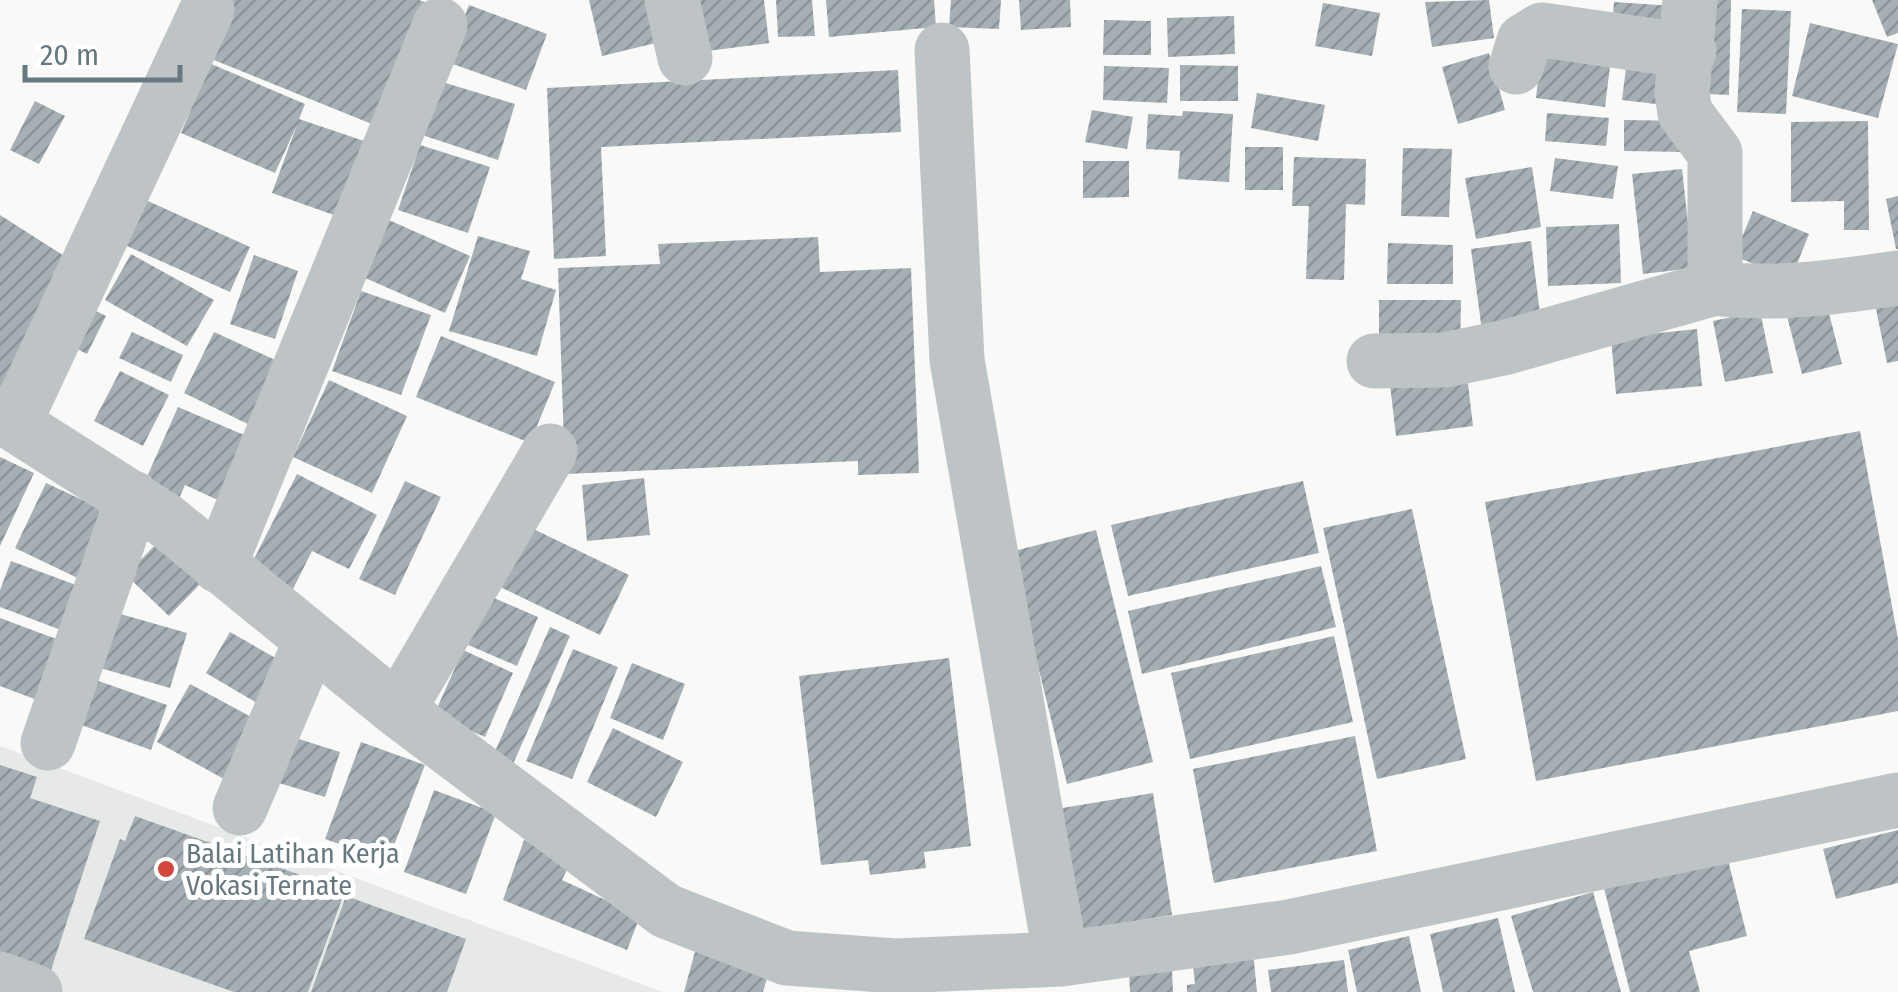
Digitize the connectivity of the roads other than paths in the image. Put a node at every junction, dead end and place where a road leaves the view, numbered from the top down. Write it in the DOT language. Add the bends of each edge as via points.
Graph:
graph roads {
  1 [pos="672,0"];
  2 [pos="208,10"];
  3 [pos="440,25"];
  4 [pos="1690,26"];
  5 [pos="942,50"];
  6 [pos="684,58"];
  7 [pos="1516,67"];
  8 [pos="1898,278"];
  9 [pos="1715,288"];
  10 [pos="1374,361"];
  11 [pos="7,419"];
  12 [pos="550,451"];
  13 [pos="133,498"];
  14 [pos="219,566"];
  15 [pos="311,641"];
  16 [pos="398,710"];
  17 [pos="48,743"];
  18 [pos="1898,800"];
  19 [pos="240,808"];
  20 [pos="1060,959"];
  21 [pos="785,975"];
  22 [pos="0,979"];
  23 [pos="35,992"];
  1 -- 6 [label="street"];
  2 -- 11 [label="street"];
  3 -- 14 [label="street"];
  4 -- 7 [label="street" via="1542,30 1524,41"];
  4 -- 9 [label="street" via="1682,92 1685,112 1715,153"];
  5 -- 20 [label="street" via="958,360"];
  8 -- 9 [label="street" via="1820,289"];
  9 -- 10 [label="street" via="1507,347 1445,360"];
  11 -- 13 [label="street"];
  12 -- 16 [label="street"];
  13 -- 14 [label="street"];
  13 -- 17 [label="street"];
  14 -- 15 [label="street"];
  15 -- 16 [label="street"];
  15 -- 19 [label="street"];
  16 -- 21 [label="street" via="666,910"];
  18 -- 20 [label="street" via="1289,927"];
  20 -- 21 [label="street"];
  22 -- 23 [label="street"];
}
